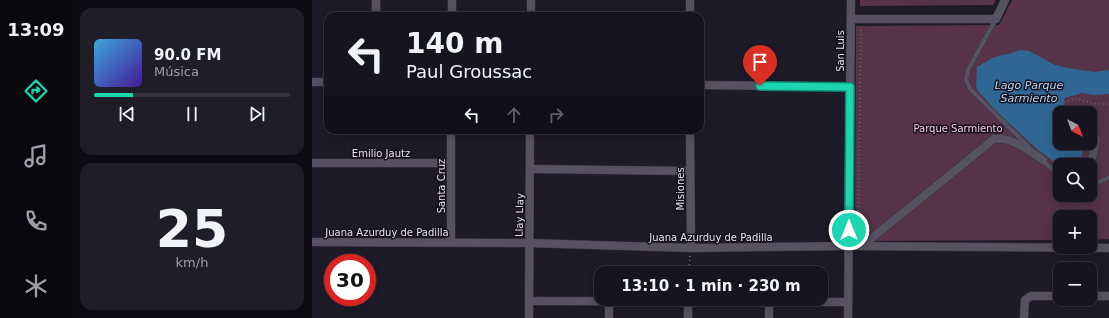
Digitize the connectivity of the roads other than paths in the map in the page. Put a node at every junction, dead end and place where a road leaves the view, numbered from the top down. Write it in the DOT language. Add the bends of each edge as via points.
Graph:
graph roads {
  1 [pos="376,0"];
  2 [pos="452,0"];
  3 [pos="531,0"];
  4 [pos="690,0"];
  5 [pos="851,0"];
  6 [pos="1005,0"];
  7 [pos="376,12"];
  8 [pos="452,12"];
  9 [pos="531,12"];
  10 [pos="690,12"];
  11 [pos="850,19"];
  12 [pos="996,19"];
  13 [pos="312,82"];
  14 [pos="324,82"];
  15 [pos="704,85"];
  16 [pos="850,87"];
  17 [pos="451,134"];
  18 [pos="530,134"];
  19 [pos="690,134"];
  20 [pos="1043,160"];
  21 [pos="312,163"];
  22 [pos="451,163"];
  23 [pos="530,169"];
  24 [pos="1053,169"];
  25 [pos="690,172"];
  26 [pos="1109,178"];
  27 [pos="1097,182"];
  28 [pos="312,242"];
  29 [pos="451,242"];
  30 [pos="529,243"];
  31 [pos="866,244"];
  32 [pos="849,246"];
  33 [pos="691,248"];
  34 [pos="1109,248"];
  35 [pos="1053,296"];
  36 [pos="1097,296"];
  37 [pos="1109,296"];
  38 [pos="529,301"];
  39 [pos="594,301"];
  40 [pos="828,302"];
  41 [pos="848,302"];
  42 [pos="609,306"];
  43 [pos="688,306"];
  44 [pos="769,306"];
  45 [pos="529,318"];
  46 [pos="609,318"];
  47 [pos="688,318"];
  48 [pos="768,318"];
  49 [pos="848,318"];
  50 [pos="1024,318"];
  1 -- 7 [label="street"];
  2 -- 8 [label="street"];
  3 -- 9 [label="street"];
  4 -- 10 [label="street"];
  5 -- 11 [label="street, San Luis"];
  6 -- 12 [label="street"];
  11 -- 12 [label="street"];
  11 -- 16 [label="street, San Luis"];
  12 -- 20 [label="lane" via="966,78 970,89"];
  13 -- 14 [label="street"];
  15 -- 16 [label="street"];
  16 -- 32 [label="street, San Luis"];
  17 -- 22 [label="street, Santa Cruz"];
  18 -- 23 [label="street, Llay Llay"];
  19 -- 25 [label="street, Misiones"];
  20 -- 24 [label="lane"];
  20 -- 31 [label="street" via="1015,142 1002,138 994,139"];
  21 -- 22 [label="street, Emilio Jautz"];
  22 -- 29 [label="street, Santa Cruz"];
  23 -- 25 [label="street"];
  23 -- 30 [label="street, Llay Llay"];
  25 -- 33 [label="street, Misiones"];
  26 -- 27 [label="lane"];
  28 -- 29 [label="street, Juana Azurduy de Padilla"];
  29 -- 30 [label="street, Juana Azurduy de Padilla"];
  30 -- 33 [label="street, Juana Azurduy de Padilla"];
  30 -- 38 [label="street, Llay Llay"];
  31 -- 32 [label="street, Juana Azurduy de Padilla"];
  31 -- 34 [label="street, Juana Azurduy de Padilla"];
  32 -- 33 [label="street, Juana Azurduy de Padilla"];
  32 -- 41 [label="street, San Luis"];
  35 -- 50 [label="street" via="1031,296 1025,300"];
  36 -- 37 [label="street"];
  38 -- 39 [label="street"];
  38 -- 45 [label="street, Llay Llay"];
  40 -- 41 [label="street"];
  41 -- 49 [label="street, San Luis"];
  42 -- 46 [label="street"];
  43 -- 47 [label="street"];
  44 -- 48 [label="street"];
}
